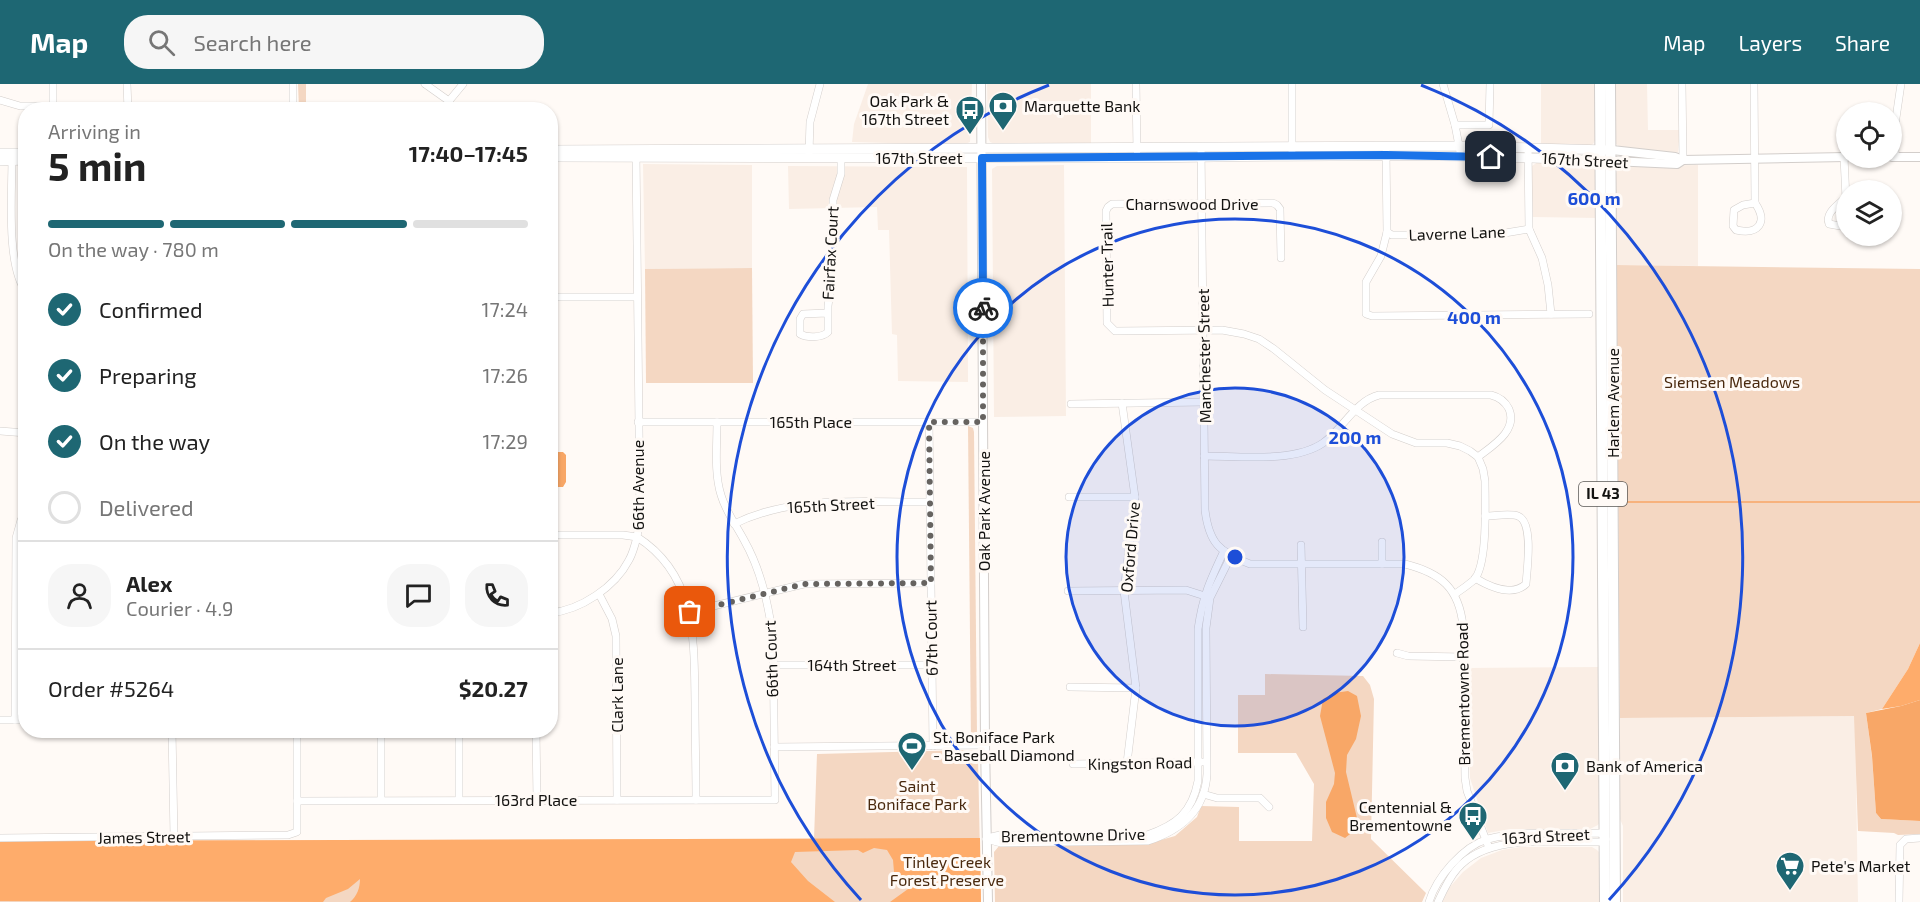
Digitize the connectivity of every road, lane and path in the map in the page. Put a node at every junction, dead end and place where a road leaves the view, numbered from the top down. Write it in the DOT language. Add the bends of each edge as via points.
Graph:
graph roads {
  1 [pos="53,84"];
  2 [pos="127,84"];
  3 [pos="293,84"];
  4 [pos="425,84"];
  5 [pos="463,84"];
  6 [pos="820,84"];
  7 [pos="981,84"];
  8 [pos="1136,84"];
  9 [pos="1292,84"];
  10 [pos="1443,84"];
  11 [pos="1490,84"];
  12 [pos="1600,84"];
  13 [pos="1610,84"];
  14 [pos="1682,84"];
  15 [pos="1754,84"];
  16 [pos="1901,84"];
  17 [pos="0,100"];
  18 [pos="449,101"];
  19 [pos="53,102"];
  20 [pos="128,102"];
  21 [pos="293,102"];
  22 [pos="1898,102"];
  23 [pos="18,105"];
  24 [pos="1455,125"];
  25 [pos="1458,146"];
  26 [pos="558,150"];
  27 [pos="1386,151"];
  28 [pos="1201,152"];
  29 [pos="1292,152"];
  30 [pos="1528,152"];
  31 [pos="0,153"];
  32 [pos="809,153"];
  33 [pos="1137,153"];
  34 [pos="636,154"];
  35 [pos="982,154"];
  36 [pos="18,155"];
  37 [pos="1606,155"];
  38 [pos="1461,156"];
  39 [pos="12,157"];
  40 [pos="558,157"];
  41 [pos="1836,157"];
  42 [pos="1902,157"];
  43 [pos="1920,157"];
  44 [pos="18,158"];
  45 [pos="841,158"];
  46 [pos="1755,159"];
  47 [pos="1683,160"];
  48 [pos="0,161"];
  49 [pos="1755,203"];
  50 [pos="1202,204"];
  51 [pos="1108,207"];
  52 [pos="1836,207"];
  53 [pos="1836,226"];
  54 [pos="1529,229"];
  55 [pos="1387,232"];
  56 [pos="1281,258"];
  57 [pos="18,277"];
  58 [pos="558,297"];
  59 [pos="637,297"];
  60 [pos="827,312"];
  61 [pos="1551,314"];
  62 [pos="1589,314"];
  63 [pos="1203,330"];
  64 [pos="1204,402"];
  65 [pos="1122,403"];
  66 [pos="1071,404"];
  67 [pos="1356,409"];
  68 [pos="638,422"];
  69 [pos="717,422"];
  70 [pos="929,422"];
  71 [pos="983,422"];
  72 [pos="0,431"];
  73 [pos="18,432"];
  74 [pos="1204,456"];
  75 [pos="1478,458"];
  76 [pos="1069,497"];
  77 [pos="1135,498"];
  78 [pos="930,502"];
  79 [pos="1485,516"];
  80 [pos="734,524"];
  81 [pos="18,531"];
  82 [pos="558,535"];
  83 [pos="637,537"];
  84 [pos="1382,542"];
  85 [pos="1301,545"];
  86 [pos="1224,551"];
  87 [pos="1231,556"];
  88 [pos="1301,564"];
  89 [pos="1382,564"];
  90 [pos="1475,578"];
  91 [pos="931,583"];
  92 [pos="1068,591"];
  93 [pos="1124,591"];
  94 [pos="766,592"];
  95 [pos="599,594"];
  96 [pos="1455,594"];
  97 [pos="1207,597"];
  98 [pos="558,611"];
  99 [pos="690,612"];
  100 [pos="1303,627"];
  101 [pos="1397,653"];
  102 [pos="1202,657"];
  103 [pos="1464,657"];
  104 [pos="773,665"];
  105 [pos="932,665"];
  106 [pos="1070,687"];
  107 [pos="1136,688"];
  108 [pos="0,720"];
  109 [pos="15,720"];
  110 [pos="172,738"];
  111 [pos="297,738"];
  112 [pos="381,738"];
  113 [pos="459,738"];
  114 [pos="536,738"];
  115 [pos="985,745"];
  116 [pos="933,746"];
  117 [pos="774,747"];
  118 [pos="1198,762"];
  119 [pos="1207,762"];
  120 [pos="1127,763"];
  121 [pos="1073,764"];
  122 [pos="1203,794"];
  123 [pos="381,800"];
  124 [pos="459,800"];
  125 [pos="537,800"];
  126 [pos="617,800"];
  127 [pos="696,800"];
  128 [pos="775,800"];
  129 [pos="297,801"];
  130 [pos="1269,807"];
  131 [pos="174,837"];
  132 [pos="0,838"];
  133 [pos="987,838"];
  134 [pos="1920,838"];
  135 [pos="1130,839"];
  136 [pos="1610,839"];
  137 [pos="1486,840"];
  138 [pos="1489,848"];
  139 [pos="988,902"];
  140 [pos="1429,902"];
  141 [pos="1438,902"];
  142 [pos="1605,902"];
  143 [pos="1616,902"];
  144 [pos="1899,902"];
  1 -- 19 [label="street"];
  2 -- 20 [label="street"];
  3 -- 21 [label="street"];
  4 -- 18 [label="street"];
  5 -- 18 [label="street"];
  6 -- 32 [label="street" via="812,112"];
  7 -- 35 [label="street, Oak Park Avenue"];
  8 -- 33 [label="street"];
  9 -- 29 [label="street"];
  10 -- 24 [label="street"];
  11 -- 24 [label="street" via="1489,125"];
  12 -- 37 [label="main road, Harlem Avenue / IL 43"];
  13 -- 37 [label="main road, Harlem Avenue / IL 43"];
  14 -- 47 [label="street"];
  15 -- 46 [label="street"];
  16 -- 22 [label="street"];
  17 -- 23 [label="street"];
  24 -- 25 [label="street"];
  25 -- 27 [label="main road, 167th Street"];
  25 -- 30 [label="main road, 167th Street"];
  25 -- 38 [label="street"];
  26 -- 34 [label="main road, 167th Street"];
  27 -- 29 [label="main road, 167th Street"];
  27 -- 38 [label="main road, 167th Street"];
  27 -- 55 [label="street"];
  28 -- 29 [label="main road, 167th Street"];
  28 -- 33 [label="main road, 167th Street"];
  28 -- 50 [label="street, Manchester Street"];
  30 -- 37 [label="main road, 167th Street"];
  30 -- 38 [label="main road, 167th Street"];
  30 -- 54 [label="street"];
  31 -- 39 [label="main road"];
  32 -- 34 [label="main road, 167th Street"];
  32 -- 35 [label="main road, 167th Street"];
  32 -- 45 [label="main road, 167th Street"];
  33 -- 35 [label="main road, 167th Street"];
  34 -- 40 [label="main road, 167th Street"];
  34 -- 59 [label="street, 66th Avenue"];
  35 -- 45 [label="main road, 167th Street"];
  35 -- 71 [label="street, Oak Park Avenue"];
  36 -- 39 [label="main road"];
  37 -- 47 [label="street, 167th Street"];
  37 -- 136 [label="main road, Harlem Avenue / IL 43"];
  39 -- 44 [label="main road"];
  39 -- 48 [label="main road"];
  39 -- 57 [label="street" via="13,253"];
  41 -- 46 [label="street, 167th Street"];
  42 -- 43 [label="street"];
  45 -- 60 [label="street, Fairfax Court" via="833,200"];
  46 -- 47 [label="street, 167th Street"];
  46 -- 49 [label="street"];
  49 -- 49 [label="street" via="1760,213 1759,226 1751,231 1736,230 1734,210"];
  50 -- 51 [label="street, Charnswood Drive"];
  50 -- 56 [label="street, Charnswood Drive" via="1277,205"];
  50 -- 63 [label="street, Manchester Street"];
  51 -- 63 [label="street, Hunter Trail" via="1107,323 1115,331"];
  52 -- 53 [label="street" via="1827,219 1828,224"];
  54 -- 55 [label="street, Laverne Lane" via="1493,235 1392,236"];
  54 -- 61 [label="street" via="1542,258"];
  55 -- 61 [label="street" via="1381,256 1366,282 1366,314"];
  58 -- 59 [label="street"];
  59 -- 68 [label="street, 66th Avenue"];
  60 -- 60 [label="street, Fairfax Court" via="827,334 800,334 803,314"];
  61 -- 62 [label="street"];
  63 -- 64 [label="street, Manchester Street"];
  63 -- 67 [label="street" via="1230,331 1258,339 1324,390"];
  64 -- 65 [label="street"];
  64 -- 74 [label="street, Manchester Street"];
  65 -- 66 [label="street"];
  65 -- 77 [label="street, Oxford Drive"];
  67 -- 74 [label="street" via="1329,439 1303,452 1282,456"];
  67 -- 75 [label="street" via="1407,441 1460,446"];
  67 -- 75 [label="street" via="1370,398 1383,395 1494,396 1508,409 1509,426 1502,438"];
  68 -- 69 [label="street, 165th Place"];
  68 -- 83 [label="street, 66th Avenue"];
  69 -- 70 [label="street, 165th Place"];
  69 -- 80 [label="street, 66th Court" via="718,482"];
  70 -- 71 [label="street, 165th Place"];
  70 -- 78 [label="street, 67th Court"];
  71 -- 115 [label="street, Oak Park Avenue"];
  72 -- 73 [label="street"];
  74 -- 86 [label="street, Manchester Street" via="1207,529"];
  75 -- 79 [label="street" via="1485,481"];
  76 -- 77 [label="street"];
  77 -- 93 [label="street, Oxford Drive"];
  78 -- 80 [label="street, 165th Street" via="801,504"];
  78 -- 91 [label="street, 67th Court"];
  79 -- 90 [label="street" via="1481,565"];
  79 -- 90 [label="street" via="1518,516 1526,522 1526,584 1511,591"];
  80 -- 94 [label="street, 66th Court"];
  81 -- 109 [label="street"];
  82 -- 83 [label="street"];
  83 -- 95 [label="street" via="629,560"];
  83 -- 99 [label="street, 66th Avenue" via="655,549 672,572"];
  84 -- 89 [label="street"];
  85 -- 88 [label="street"];
  86 -- 87 [label="street, Manchester Street"];
  86 -- 97 [label="street, Brementowne Drive" via="1211,576"];
  87 -- 88 [label="street" via="1250,564"];
  87 -- 97 [label="street, Brementowne Drive"];
  88 -- 89 [label="street"];
  88 -- 100 [label="street"];
  89 -- 96 [label="street" via="1424,569 1440,577"];
  90 -- 96 [label="street"];
  91 -- 94 [label="street" via="804,584"];
  91 -- 105 [label="street, 67th Court"];
  92 -- 93 [label="street"];
  93 -- 97 [label="street" via="1186,590"];
  93 -- 107 [label="street, Oxford Drive"];
  94 -- 99 [label="street"];
  94 -- 104 [label="street, 66th Court"];
  95 -- 98 [label="street"];
  95 -- 126 [label="street, Clark Lane" via="616,636"];
  96 -- 103 [label="street, Brementowne Road" via="1461,608"];
  97 -- 102 [label="street, Brementowne Drive" via="1198,629"];
  99 -- 127 [label="street, 66th Avenue"];
  101 -- 103 [label="street"];
  102 -- 118 [label="street, Brementowne Drive"];
  102 -- 119 [label="street, Brementowne Drive"];
  103 -- 137 [label="street, Brementowne Road" via="1465,778"];
  104 -- 105 [label="street, 164th Street"];
  104 -- 117 [label="street, 66th Court"];
  105 -- 116 [label="street, 67th Court"];
  106 -- 107 [label="street"];
  107 -- 120 [label="street, Oxford Drive"];
  108 -- 109 [label="street"];
  110 -- 131 [label="street"];
  111 -- 129 [label="street"];
  112 -- 123 [label="street"];
  113 -- 124 [label="street"];
  114 -- 125 [label="street"];
  115 -- 116 [label="street"];
  115 -- 133 [label="street, Oak Park Avenue"];
  116 -- 117 [label="street"];
  117 -- 128 [label="street, 66th Court"];
  118 -- 119 [label="street, Kingston Road"];
  118 -- 120 [label="street, Kingston Road"];
  118 -- 135 [label="street, Brementowne Drive" via="1197,788 1179,819 1167,828"];
  119 -- 122 [label="street, Brementowne Drive"];
  120 -- 121 [label="street, Kingston Road"];
  122 -- 130 [label="street" via="1217,798 1260,798"];
  122 -- 135 [label="street, Brementowne Drive" via="1194,812 1169,834 1149,841"];
  123 -- 124 [label="street, 163rd Place"];
  123 -- 129 [label="street, 163rd Place"];
  124 -- 125 [label="street, 163rd Place"];
  125 -- 126 [label="street, 163rd Place"];
  126 -- 127 [label="street, 163rd Place"];
  127 -- 128 [label="street, 163rd Place"];
  129 -- 131 [label="street, James Street" via="297,832 288,835"];
  131 -- 132 [label="street, James Street"];
  133 -- 135 [label="street, Brementowne Drive" via="1000,835"];
  133 -- 139 [label="street, Oak Park Avenue"];
  134 -- 144 [label="street" via="1906,839 1899,850"];
  136 -- 137 [label="street, 163rd Street" via="1592,834 1515,835"];
  136 -- 138 [label="street, 163rd Street"];
  136 -- 142 [label="main road, Harlem Avenue / IL 43"];
  136 -- 143 [label="main road, Harlem Avenue / IL 43"];
  137 -- 138 [label="street, Brementowne Road"];
  137 -- 140 [label="street" via="1447,868"];
  138 -- 141 [label="street" via="1456,869"];
}
